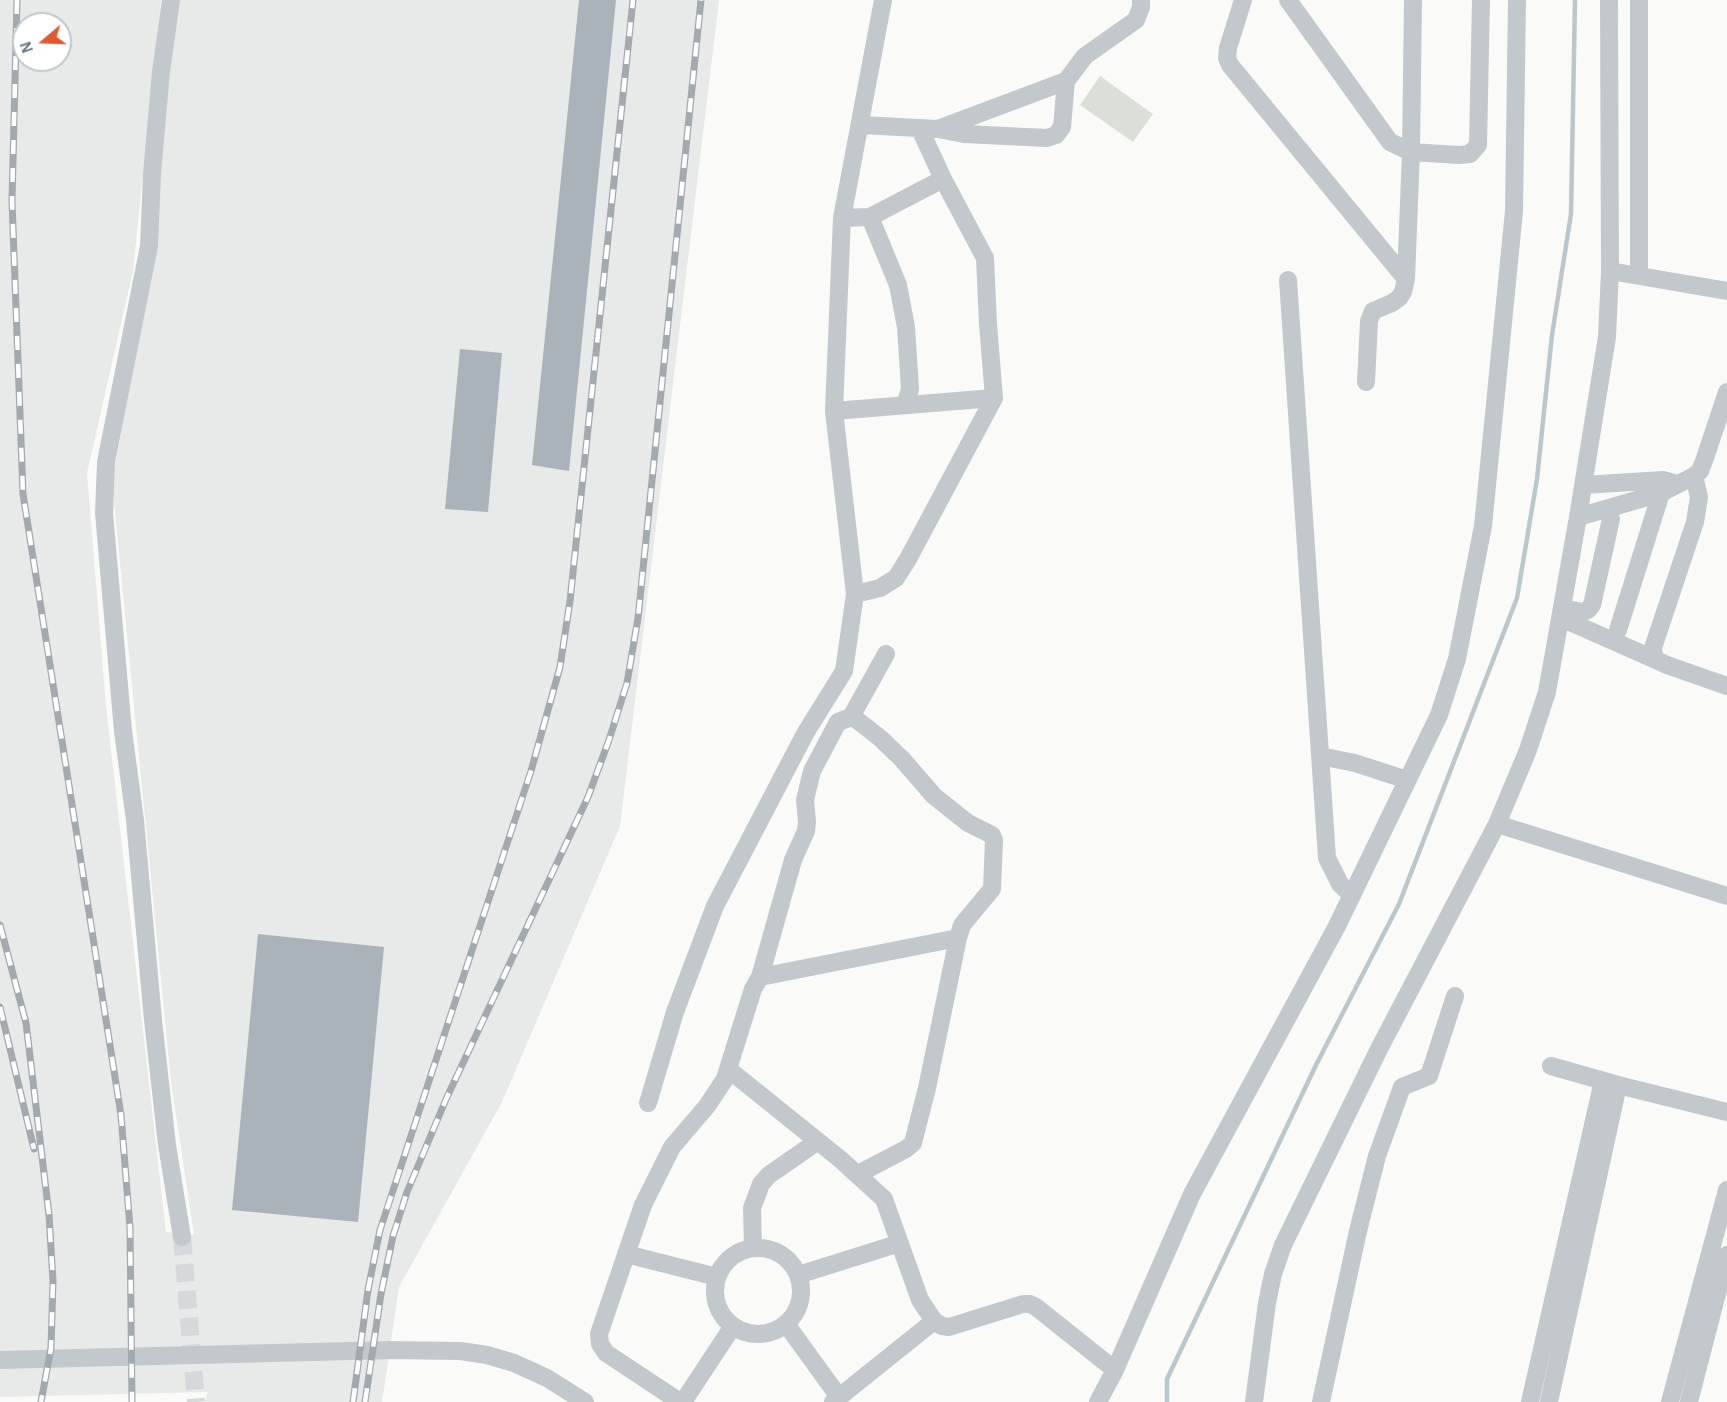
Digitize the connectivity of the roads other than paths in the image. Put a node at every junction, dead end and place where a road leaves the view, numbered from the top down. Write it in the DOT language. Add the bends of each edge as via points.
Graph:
graph roads {
  1 [pos="171,0"];
  2 [pos="883,0"];
  3 [pos="1141,0"];
  4 [pos="1243,0"];
  5 [pos="1288,0"];
  6 [pos="1413,0"];
  7 [pos="1481,0"];
  8 [pos="1517,0"];
  9 [pos="1609,0"];
  10 [pos="1639,0"];
  11 [pos="1066,81"];
  12 [pos="861,125"];
  13 [pos="929,129"];
  14 [pos="1411,152"];
  15 [pos="943,179"];
  16 [pos="870,217"];
  17 [pos="842,218"];
  18 [pos="1610,272"];
  19 [pos="1639,276"];
  20 [pos="1406,279"];
  21 [pos="1288,280"];
  22 [pos="1727,291"];
  23 [pos="1366,382"];
  24 [pos="1727,392"];
  25 [pos="994,398"];
  26 [pos="905,405"];
  27 [pos="834,411"];
  28 [pos="1694,476"];
  29 [pos="1584,485"];
  30 [pos="1669,489"];
  31 [pos="1578,517"];
  32 [pos="1611,519"];
  33 [pos="855,594"];
  34 [pos="1562,613"];
  35 [pos="1618,630"];
  36 [pos="886,654"];
  37 [pos="1656,660"];
  38 [pos="1727,686"];
  39 [pos="851,717"];
  40 [pos="1320,756"];
  41 [pos="1407,780"];
  42 [pos="1497,824"];
  43 [pos="1352,896"];
  44 [pos="1727,896"];
  45 [pos="958,938"];
  46 [pos="760,977"];
  47 [pos="1455,996"];
  48 [pos="1551,1066"];
  49 [pos="728,1070"];
  50 [pos="1611,1083"];
  51 [pos="648,1103"];
  52 [pos="1727,1112"];
  53 [pos="818,1141"];
  54 [pos="858,1174"];
  55 [pos="1727,1190"];
  56 [pos="1722,1233"];
  57 [pos="182,1237"];
  58 [pos="900,1243"];
  59 [pos="753,1248"];
  60 [pos="626,1254"];
  61 [pos="1727,1255"];
  62 [pos="798,1275"];
  63 [pos="717,1277"];
  64 [pos="934,1321"];
  65 [pos="786,1324"];
  66 [pos="733,1326"];
  67 [pos="9,1360"];
  68 [pos="1115,1370"];
  69 [pos="836,1400"];
  70 [pos="585,1402"];
  71 [pos="682,1402"];
  72 [pos="1098,1402"];
  73 [pos="1254,1402"];
  74 [pos="1321,1402"];
  75 [pos="1530,1402"];
  76 [pos="1549,1402"];
  77 [pos="1670,1402"];
  78 [pos="1689,1402"];
  1 -- 57 [label="street" via="161,72 149,246 106,462 104,513 153,1020"];
  2 -- 12 [label="street"];
  3 -- 11 [label="street" via="1136,20 1085,56"];
  4 -- 20 [label="street" via="1228,48 1230,65"];
  5 -- 14 [label="street" via="1390,142"];
  6 -- 14 [label="street"];
  7 -- 14 [label="street" via="1478,145 1470,154"];
  8 -- 41 [label="street" via="1514,212 1483,526 1457,658 1439,715"];
  9 -- 18 [label="street"];
  10 -- 19 [label="street"];
  11 -- 13 [label="street"];
  11 -- 13 [label="street" via="1062,127 1056,135 1047,138"];
  12 -- 13 [label="street"];
  12 -- 17 [label="street"];
  13 -- 15 [label="street"];
  14 -- 20 [label="street"];
  15 -- 16 [label="street"];
  15 -- 25 [label="street" via="985,258"];
  16 -- 17 [label="street"];
  16 -- 26 [label="street" via="898,285 906,327 910,389"];
  17 -- 27 [label="street"];
  18 -- 19 [label="street"];
  18 -- 29 [label="street" via="1607,337"];
  19 -- 22 [label="street"];
  20 -- 23 [label="street" via="1400,298 1372,311"];
  21 -- 40 [label="street"];
  24 -- 28 [label="street" via="1704,461"];
  25 -- 26 [label="street"];
  25 -- 33 [label="street" via="896,578 880,588"];
  26 -- 27 [label="street"];
  27 -- 33 [label="street"];
  28 -- 30 [label="street"];
  28 -- 37 [label="street" via="1699,497 1695,522 1653,648"];
  29 -- 30 [label="street" via="1663,480"];
  29 -- 31 [label="street"];
  30 -- 31 [label="street"];
  30 -- 35 [label="street"];
  31 -- 34 [label="street"];
  32 -- 34 [label="street" via="1592,605 1583,612"];
  33 -- 51 [label="street" via="844,672 806,732 715,906 675,1012"];
  34 -- 37 [label="street"];
  34 -- 42 [label="street" via="1547,692"];
  36 -- 39 [label="street"];
  37 -- 38 [label="street"];
  39 -- 45 [label="street" via="880,738 934,796 994,840 992,889 962,925"];
  39 -- 46 [label="street" via="838,722 812,771 805,800 806,831 793,860"];
  40 -- 41 [label="street"];
  40 -- 43 [label="street" via="1327,858 1336,878"];
  41 -- 43 [label="street"];
  42 -- 44 [label="street"];
  42 -- 73 [label="street" via="1379,1049 1283,1245 1266,1303"];
  43 -- 68 [label="street" via="1191,1194"];
  45 -- 46 [label="street"];
  45 -- 54 [label="street" via="913,1143"];
  46 -- 49 [label="street"];
  47 -- 74 [label="street" via="1432,1071 1425,1080 1402,1087 1377,1156"];
  48 -- 50 [label="street"];
  49 -- 53 [label="street"];
  49 -- 60 [label="street" via="707,1106 672,1147 643,1205"];
  50 -- 52 [label="street"];
  50 -- 75 [label="street"];
  50 -- 76 [label="street"];
  53 -- 54 [label="street"];
  53 -- 59 [label="street" via="760,1184 752,1208"];
  54 -- 58 [label="street" via="884,1199"];
  55 -- 56 [label="street"];
  56 -- 77 [label="street"];
  58 -- 62 [label="street"];
  58 -- 64 [label="street" via="920,1300"];
  59 -- 62 [label="street" via="778,1253"];
  59 -- 63 [label="street" via="729,1259"];
  60 -- 63 [label="street"];
  60 -- 71 [label="street" via="600,1344 606,1353"];
  61 -- 78 [label="street"];
  62 -- 65 [label="street" via="801,1296"];
  63 -- 66 [label="street" via="717,1304"];
  64 -- 68 [label="street" via="949,1327 1030,1304"];
  64 -- 69 [label="street"];
  65 -- 66 [label="street" via="760,1334"];
  65 -- 69 [label="street"];
  66 -- 71 [label="street"];
  67 -- 70 [label="street" via="460,1351 514,1363"];
  68 -- 72 [label="street"];
}
